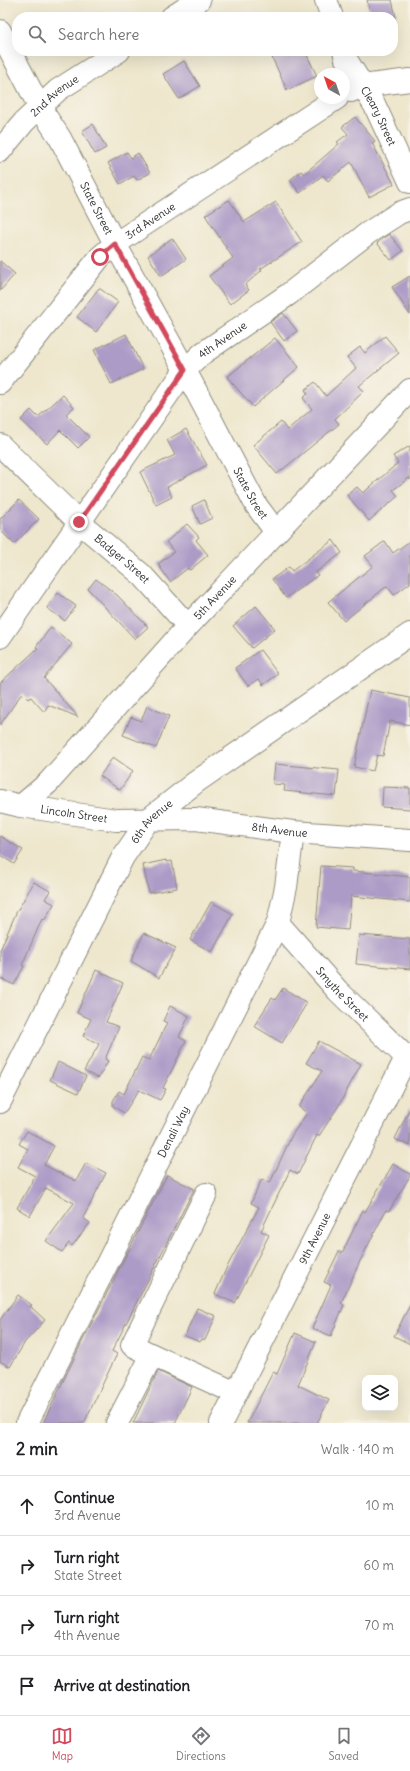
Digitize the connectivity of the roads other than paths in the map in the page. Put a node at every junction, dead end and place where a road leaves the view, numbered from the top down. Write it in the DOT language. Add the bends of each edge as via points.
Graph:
graph roads {
  1 [pos="199,0"];
  2 [pos="326,0"];
  3 [pos="180,12"];
  4 [pos="330,12"];
  5 [pos="0,31"];
  6 [pos="12,54"];
  7 [pos="13,56"];
  8 [pos="111,56"];
  9 [pos="345,56"];
  10 [pos="410,80"];
  11 [pos="353,90"];
  12 [pos="328,104"];
  13 [pos="39,106"];
  14 [pos="0,151"];
  15 [pos="410,182"];
  16 [pos="410,209"];
  17 [pos="115,244"];
  18 [pos="185,370"];
  19 [pos="0,383"];
  20 [pos="410,390"];
  21 [pos="0,445"];
  22 [pos="79,522"];
  23 [pos="276,532"];
  24 [pos="188,626"];
  25 [pos="410,634"];
  26 [pos="0,637"];
  27 [pos="10,804"];
  28 [pos="149,819"];
  29 [pos="293,832"];
  30 [pos="410,840"];
  31 [pos="278,923"];
  32 [pos="409,1059"];
  33 [pos="0,1102"];
  34 [pos="206,1194"];
  35 [pos="152,1355"];
  36 [pos="236,1393"];
  37 [pos="27,1423"];
  38 [pos="117,1423"];
  39 [pos="221,1423"];
  1 -- 3 [label="street"];
  2 -- 4 [label="street"];
  5 -- 6 [label="street, State Street"];
  7 -- 13 [label="street, State Street"];
  8 -- 13 [label="street, 2nd Avenue" via="58,90"];
  9 -- 11 [label="street, Cleary Street"];
  10 -- 11 [label="street"];
  11 -- 15 [label="street, Cleary Street" via="375,106"];
  12 -- 17 [label="street, 3rd Avenue"];
  13 -- 14 [label="street, 2nd Avenue"];
  13 -- 17 [label="street, State Street" via="60,138"];
  16 -- 18 [label="street, 4th Avenue" via="368,233 290,294 203,353"];
  17 -- 18 [label="street, State Street"];
  17 -- 19 [label="street, 3rd Avenue" via="100,257"];
  18 -- 22 [label="street, 4th Avenue"];
  18 -- 23 [label="street, State Street" via="256,506"];
  20 -- 23 [label="street, 5th Avenue"];
  21 -- 22 [label="street, Badger Street"];
  22 -- 24 [label="street, Badger Street" via="142,575"];
  22 -- 26 [label="street, 4th Avenue"];
  23 -- 24 [label="street, 5th Avenue"];
  24 -- 27 [label="street, 5th Avenue" via="48,783"];
  25 -- 28 [label="street, 6th Avenue" via="196,782"];
  27 -- 28 [label="street, Lincoln Street" via="116,820"];
  28 -- 29 [label="street, 8th Avenue" via="196,819"];
  28 -- 33 [label="street, 6th Avenue" via="124,857"];
  29 -- 30 [label="street, 8th Avenue"];
  29 -- 31 [label="street, Denali Way" via="286,887"];
  31 -- 32 [label="street, Smythe Street" via="338,991"];
  31 -- 37 [label="street, Denali Way"];
  32 -- 36 [label="street, 9th Avenue"];
  34 -- 35 [label="street" via="132,1345"];
  35 -- 36 [label="street"];
  35 -- 38 [label="street"];
  36 -- 39 [label="street, 9th Avenue"];
}
